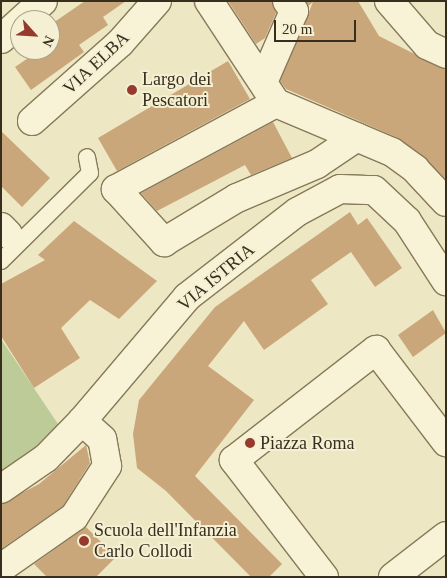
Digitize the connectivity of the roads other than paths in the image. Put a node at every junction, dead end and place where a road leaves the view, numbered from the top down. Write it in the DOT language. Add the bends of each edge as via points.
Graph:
graph roads {
  1 [pos="43,1"];
  2 [pos="157,1"];
  3 [pos="209,1"];
  4 [pos="287,1"];
  5 [pos="390,1"];
  6 [pos="33,10"];
  7 [pos="446,54"];
  8 [pos="270,91"];
  9 [pos="32,121"];
  10 [pos="357,137"];
  11 [pos="87,157"];
  12 [pos="446,202"];
  13 [pos="1,261"];
  14 [pos="446,281"];
  15 [pos="82,421"];
  16 [pos="446,442"];
  17 [pos="1,489"];
  18 [pos="446,536"];
  19 [pos="1,568"];
  20 [pos="324,577"];
  21 [pos="393,577"];
  1 -- 6 [label="street"];
  2 -- 9 [label="street, VIA ELBA" via="120,44"];
  3 -- 8 [label="street"];
  4 -- 8 [label="street" via="294,11"];
  5 -- 7 [label="street" via="427,45"];
  8 -- 10 [label="street"];
  8 -- 10 [label="street" via="116,189 164,242 237,198 317,164"];
  10 -- 12 [label="street" via="392,152 416,169"];
  11 -- 13 [label="lane" via="90,173"];
  14 -- 15 [label="street, VIA ISTRIA" via="407,221 374,190 340,189 296,212 187,297"];
  15 -- 17 [label="street, VIA ISTRIA" via="46,458"];
  15 -- 19 [label="street" via="102,439 108,450 108,466 74,517"];
  16 -- 20 [label="street" via="376,350 234,460"];
  18 -- 21 [label="street"];
}
